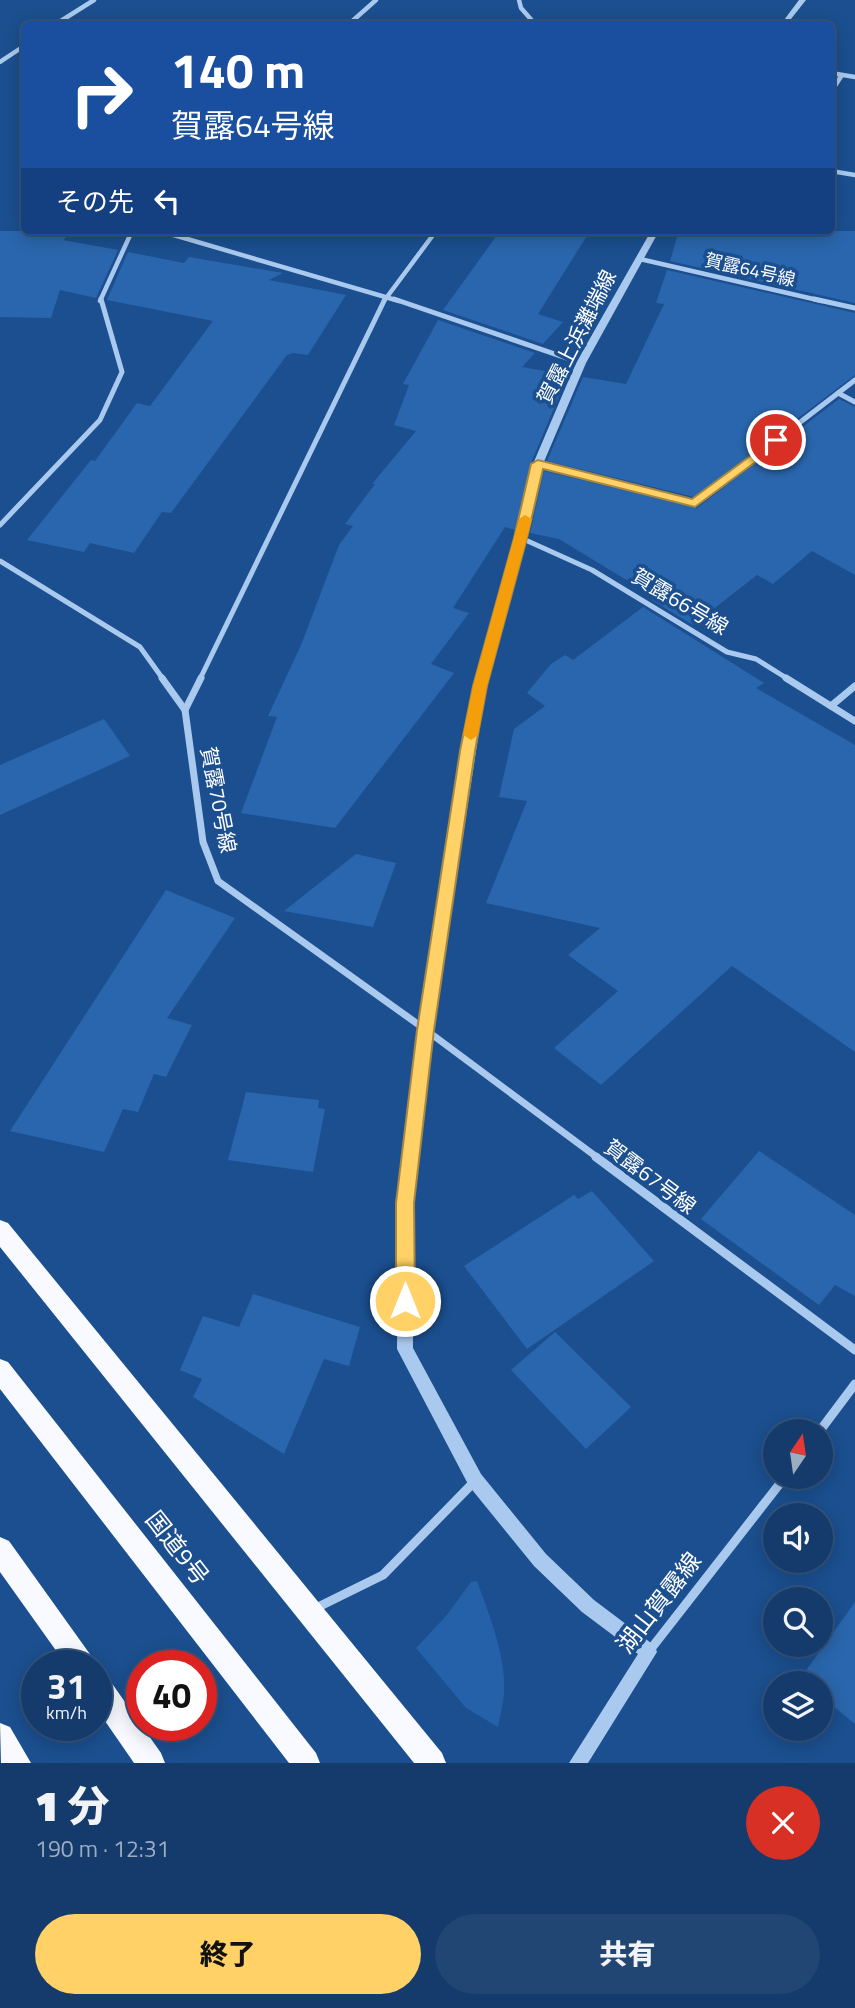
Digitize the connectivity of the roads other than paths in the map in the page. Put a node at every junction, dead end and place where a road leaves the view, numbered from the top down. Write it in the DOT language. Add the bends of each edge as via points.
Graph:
graph roads {
  1 [pos="94,0"];
  2 [pos="376,0"];
  3 [pos="519,0"];
  4 [pos="803,0"];
  5 [pos="62,21"];
  6 [pos="352,21"];
  7 [pos="533,21"];
  8 [pos="786,21"];
  9 [pos="21,48"];
  10 [pos="0,62"];
  11 [pos="835,74"];
  12 [pos="842,75"];
  13 [pos="855,77"];
  14 [pos="835,86"];
  15 [pos="835,172"];
  16 [pos="855,175"];
  17 [pos="130,235"];
  18 [pos="174,235"];
  19 [pos="433,235"];
  20 [pos="653,235"];
  21 [pos="640,260"];
  22 [pos="386,296"];
  23 [pos="855,308"];
  24 [pos="580,363"];
  25 [pos="855,380"];
  26 [pos="838,393"];
  27 [pos="855,402"];
  28 [pos="538,464"];
  29 [pos="0,525"];
  30 [pos="521,538"];
  31 [pos="0,561"];
  32 [pos="855,686"];
  33 [pos="831,706"];
  34 [pos="185,710"];
  35 [pos="855,721"];
  36 [pos="426,1030"];
  37 [pos="0,1230"];
  38 [pos="855,1350"];
  39 [pos="0,1370"];
  40 [pos="855,1384"];
  41 [pos="829,1419"];
  42 [pos="475,1480"];
  43 [pos="776,1489"];
  44 [pos="0,1550"];
  45 [pos="311,1611"];
  46 [pos="72,1650"];
  47 [pos="649,1652"];
  48 [pos="112,1707"];
  49 [pos="0,1737"];
  50 [pos="17,1763"];
  51 [pos="152,1763"];
  52 [pos="306,1763"];
  53 [pos="432,1763"];
  54 [pos="578,1763"];
  1 -- 5 [label="street"];
  2 -- 6 [label="street"];
  3 -- 7 [label="street"];
  4 -- 8 [label="street"];
  9 -- 10 [label="street"];
  11 -- 12 [label="street"];
  12 -- 13 [label="street"];
  12 -- 14 [label="street"];
  15 -- 16 [label="street"];
  17 -- 29 [label="street" via="100,301 122,372 100,420"];
  18 -- 22 [label="street"];
  19 -- 22 [label="street"];
  20 -- 21 [label="street, 賀露上浜灘端線"];
  21 -- 23 [label="street, 賀露64号線"];
  21 -- 24 [label="street, 賀露上浜灘端線"];
  22 -- 24 [label="street"];
  22 -- 34 [label="street"];
  24 -- 28 [label="street, 賀露上浜灘端線"];
  25 -- 26 [label="street"];
  26 -- 27 [label="street"];
  26 -- 28 [label="street" via="695,503"];
  28 -- 30 [label="street, 賀露上浜灘端線"];
  30 -- 33 [label="street, 賀露66号線" via="592,570 727,652 756,659"];
  30 -- 36 [label="street, 賀露上浜灘端線" via="480,686"];
  31 -- 34 [label="street, 賀露70号線" via="140,647"];
  32 -- 33 [label="street"];
  33 -- 35 [label="street, 賀露66号線"];
  34 -- 36 [label="street, 賀露70号線" via="203,842 218,881"];
  36 -- 38 [label="street, 賀露67号線"];
  36 -- 42 [label="street, 賀露上浜灘端線" via="405,1203 405,1349"];
  37 -- 45 [label="highway"];
  39 -- 52 [label="highway, 国道9号"];
  40 -- 41 [label="street"];
  42 -- 45 [label="street" via="383,1575"];
  42 -- 47 [label="street" via="540,1560 588,1606"];
  43 -- 47 [label="street, 湖山賀露線"];
  44 -- 46 [label="highway"];
  45 -- 53 [label="highway"];
  47 -- 54 [label="street, 湖山賀露線"];
  48 -- 51 [label="highway"];
  49 -- 50 [label="highway"];
}
